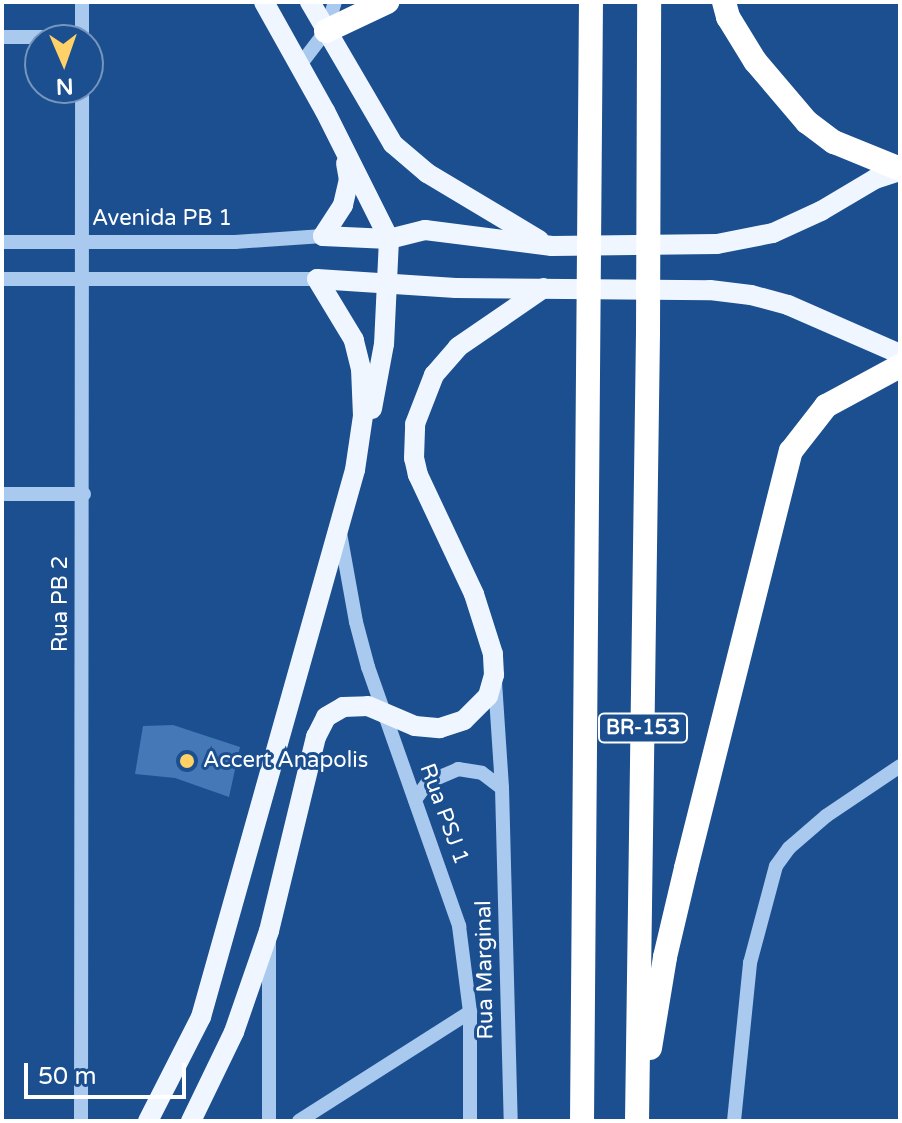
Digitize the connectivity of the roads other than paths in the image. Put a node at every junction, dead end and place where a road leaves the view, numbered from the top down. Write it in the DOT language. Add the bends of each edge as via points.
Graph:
graph roads {
  1 [pos="82,2"];
  2 [pos="264,2"];
  3 [pos="310,2"];
  4 [pos="335,2"];
  5 [pos="387,2"];
  6 [pos="591,2"];
  7 [pos="649,2"];
  8 [pos="724,2"];
  9 [pos="82,24"];
  10 [pos="326,31"];
  11 [pos="2,37"];
  12 [pos="24,37"];
  13 [pos="300,65"];
  14 [pos="82,104"];
  15 [pos="345,154"];
  16 [pos="900,170"];
  17 [pos="323,236"];
  18 [pos="389,239"];
  19 [pos="2,242"];
  20 [pos="83,242"];
  21 [pos="552,246"];
  22 [pos="2,279"];
  23 [pos="317,279"];
  24 [pos="82,280"];
  25 [pos="389,282"];
  26 [pos="544,288"];
  27 [pos="900,354"];
  28 [pos="900,366"];
  29 [pos="358,456"];
  30 [pos="2,494"];
  31 [pos="84,494"];
  32 [pos="339,527"];
  33 [pos="494,675"];
  34 [pos="384,711"];
  35 [pos="900,766"];
  36 [pos="502,788"];
  37 [pos="415,800"];
  38 [pos="269,931"];
  39 [pos="470,1012"];
  40 [pos="81,1121"];
  41 [pos="148,1121"];
  42 [pos="191,1121"];
  43 [pos="269,1121"];
  44 [pos="299,1121"];
  45 [pos="470,1121"];
  46 [pos="511,1121"];
  47 [pos="582,1121"];
  48 [pos="637,1121"];
  49 [pos="734,1121"];
  1 -- 9 [label="street"];
  2 -- 13 [label="main road"];
  3 -- 10 [label="main road"];
  4 -- 10 [label="street"];
  5 -- 10 [label="highway"];
  6 -- 47 [label="highway, BR-153"];
  7 -- 48 [label="highway, BR-153"];
  8 -- 16 [label="highway" via="755,61 807,122 834,142"];
  10 -- 13 [label="street"];
  10 -- 21 [label="main road" via="385,135 415,164"];
  11 -- 12 [label="street"];
  13 -- 15 [label="main road"];
  14 -- 20 [label="street, Rua PB 2"];
  15 -- 17 [label="main road" via="349,180 343,205"];
  15 -- 18 [label="main road"];
  16 -- 21 [label="main road" via="800,222 745,240"];
  17 -- 18 [label="main road"];
  17 -- 20 [label="street, Avenida PB 1"];
  18 -- 21 [label="main road" via="425,230"];
  18 -- 25 [label="main road"];
  19 -- 20 [label="street, Avenida PB 1"];
  20 -- 24 [label="street, Rua PB 2"];
  22 -- 24 [label="street"];
  23 -- 24 [label="street"];
  23 -- 25 [label="main road"];
  23 -- 29 [label="main road" via="354,340 364,391"];
  24 -- 31 [label="street, Rua PB 2"];
  25 -- 26 [label="main road"];
  25 -- 29 [label="main road" via="373,407"];
  26 -- 27 [label="main road" via="751,295 788,305"];
  26 -- 33 [label="main road" via="470,338 434,375 415,424 418,475 484,621"];
  28 -- 48 [label="highway" via="826,406 791,451 665,957"];
  29 -- 32 [label="main road"];
  30 -- 31 [label="street"];
  31 -- 40 [label="street, Rua PB 2"];
  32 -- 34 [label="street, Rua PSJ 1" via="356,622"];
  32 -- 41 [label="main road" via="201,1017"];
  33 -- 34 [label="main road" via="482,705 453,725 415,726"];
  33 -- 36 [label="street, Rua Marginal"];
  34 -- 37 [label="street, Rua PSJ 1"];
  34 -- 38 [label="main road" via="343,707 320,726"];
  35 -- 49 [label="street" via="826,816 776,866 750,963"];
  36 -- 37 [label="street" via="482,773 458,769 428,782"];
  36 -- 46 [label="street, Rua Marginal"];
  37 -- 39 [label="street, Rua PSJ 1" via="459,926"];
  38 -- 42 [label="main road" via="234,1032"];
  38 -- 43 [label="street"];
  39 -- 44 [label="street"];
  39 -- 45 [label="street, Rua PSJ 1"];
}
